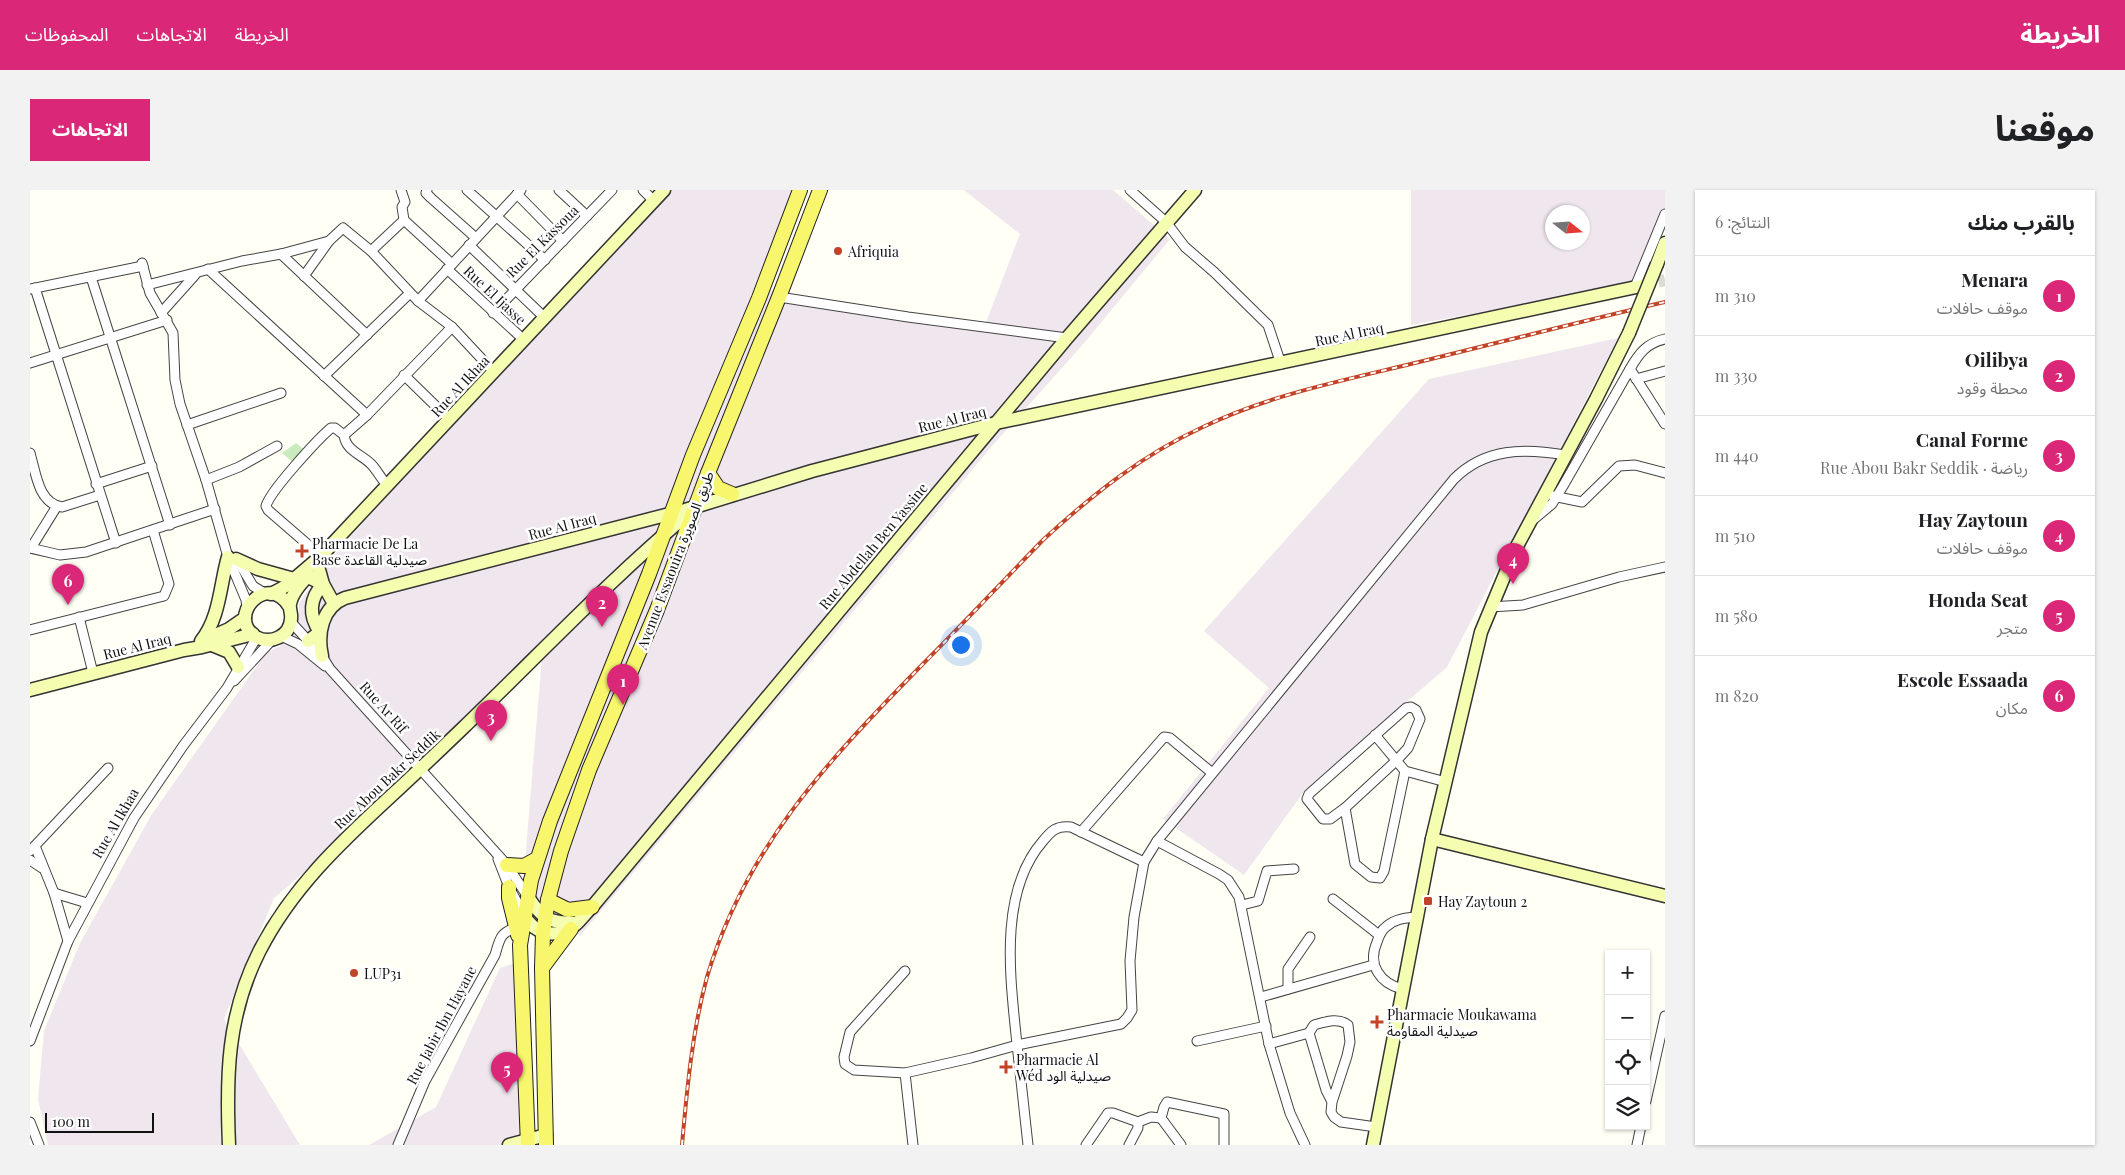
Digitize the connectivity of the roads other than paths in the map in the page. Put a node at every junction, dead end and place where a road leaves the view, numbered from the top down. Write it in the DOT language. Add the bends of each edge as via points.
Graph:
graph roads {
  1 [pos="401,190"];
  2 [pos="427,190"];
  3 [pos="560,190"];
  4 [pos="643,190"];
  5 [pos="664,190"];
  6 [pos="800,190"];
  7 [pos="820,190"];
  8 [pos="1130,190"];
  9 [pos="1195,190"];
  10 [pos="472,192"];
  11 [pos="519,192"];
  12 [pos="606,192"];
  13 [pos="654,201"];
  14 [pos="1665,214"];
  15 [pos="587,216"];
  16 [pos="497,217"];
  17 [pos="404,220"];
  18 [pos="1166,222"];
  19 [pos="329,241"];
  20 [pos="563,241"];
  21 [pos="473,242"];
  22 [pos="1665,243"];
  23 [pos="371,251"];
  24 [pos="281,254"];
  25 [pos="546,260"];
  26 [pos="450,266"];
  27 [pos="208,269"];
  28 [pos="198,273"];
  29 [pos="304,276"];
  30 [pos="91,277"];
  31 [pos="148,285"];
  32 [pos="1638,286"];
  33 [pos="33,288"];
  34 [pos="514,289"];
  35 [pos="410,293"];
  36 [pos="779,297"];
  37 [pos="418,301"];
  38 [pos="493,313"];
  39 [pos="164,317"];
  40 [pos="544,317"];
  41 [pos="452,327"];
  42 [pos="367,335"];
  43 [pos="110,338"];
  44 [pos="1067,338"];
  45 [pos="1665,338"];
  46 [pos="524,340"];
  47 [pos="56,356"];
  48 [pos="30,363"];
  49 [pos="1281,364"];
  50 [pos="1630,369"];
  51 [pos="1665,371"];
  52 [pos="494,372"];
  53 [pos="404,375"];
  54 [pos="324,376"];
  55 [pos="1636,379"];
  56 [pos="281,393"];
  57 [pos="1665,406"];
  58 [pos="1655,409"];
  59 [pos="367,415"];
  60 [pos="448,419"];
  61 [pos="996,424"];
  62 [pos="1665,424"];
  63 [pos="186,425"];
  64 [pos="344,435"];
  65 [pos="277,446"];
  66 [pos="30,453"];
  67 [pos="1564,456"];
  68 [pos="152,466"];
  69 [pos="1665,472"];
  70 [pos="708,473"];
  71 [pos="206,480"];
  72 [pos="96,484"];
  73 [pos="388,486"];
  74 [pos="732,494"];
  75 [pos="100,495"];
  76 [pos="1543,495"];
  77 [pos="1557,496"];
  78 [pos="57,506"];
  79 [pos="696,506"];
  80 [pos="215,510"];
  81 [pos="672,513"];
  82 [pos="1529,522"];
  83 [pos="170,525"];
  84 [pos="154,530"];
  85 [pos="665,533"];
  86 [pos="116,544"];
  87 [pos="31,548"];
  88 [pos="232,558"];
  89 [pos="319,561"];
  90 [pos="1665,567"];
  91 [pos="308,577"];
  92 [pos="294,579"];
  93 [pos="323,584"];
  94 [pos="269,594"];
  95 [pos="334,604"];
  96 [pos="289,606"];
  97 [pos="1490,607"];
  98 [pos="246,613"];
  99 [pos="79,617"];
  100 [pos="291,622"];
  101 [pos="30,630"];
  102 [pos="320,632"];
  103 [pos="255,635"];
  104 [pos="277,638"];
  105 [pos="308,641"];
  106 [pos="206,643"];
  107 [pos="322,656"];
  108 [pos="238,667"];
  109 [pos="330,669"];
  110 [pos="93,673"];
  111 [pos="227,688"];
  112 [pos="30,690"];
  113 [pos="1375,735"];
  114 [pos="1397,760"];
  115 [pos="108,768"];
  116 [pos="420,768"];
  117 [pos="1405,771"];
  118 [pos="1211,772"];
  119 [pos="1446,782"];
  120 [pos="1345,808"];
  121 [pos="1081,832"];
  122 [pos="1432,839"];
  123 [pos="1157,840"];
  124 [pos="32,849"];
  125 [pos="537,859"];
  126 [pos="30,860"];
  127 [pos="502,861"];
  128 [pos="1144,862"];
  129 [pos="42,868"];
  130 [pos="1294,869"];
  131 [pos="509,886"];
  132 [pos="54,893"];
  133 [pos="1665,896"];
  134 [pos="528,898"];
  135 [pos="1333,899"];
  136 [pos="548,900"];
  137 [pos="87,903"];
  138 [pos="1242,905"];
  139 [pos="592,906"];
  140 [pos="1416,917"];
  141 [pos="545,919"];
  142 [pos="521,922"];
  143 [pos="574,926"];
  144 [pos="543,933"];
  145 [pos="1380,935"];
  146 [pos="1310,937"];
  147 [pos="68,941"];
  148 [pos="1373,965"];
  149 [pos="542,968"];
  150 [pos="905,971"];
  151 [pos="1288,989"];
  152 [pos="1402,989"];
  153 [pos="1261,997"];
  154 [pos="1665,1016"];
  155 [pos="1266,1026"];
  156 [pos="1309,1033"];
  157 [pos="30,1041"];
  158 [pos="1197,1041"];
  159 [pos="1017,1044"];
  160 [pos="1269,1044"];
  161 [pos="905,1073"];
  162 [pos="1650,1085"];
  163 [pos="1332,1102"];
  164 [pos="1161,1118"];
  165 [pos="30,1122"];
  166 [pos="1138,1122"];
  167 [pos="1376,1128"];
  168 [pos="1640,1130"];
  169 [pos="546,1140"];
  170 [pos="528,1142"];
  171 [pos="39,1145"];
  172 [pos="229,1145"];
  173 [pos="398,1145"];
  174 [pos="509,1145"];
  175 [pos="913,1145"];
  176 [pos="1028,1145"];
  177 [pos="1086,1145"];
  178 [pos="1129,1145"];
  179 [pos="1181,1145"];
  180 [pos="1224,1145"];
  181 [pos="1305,1145"];
  182 [pos="1373,1145"];
  183 [pos="1636,1145"];
  1 -- 17 [label="street" via="405,202 402,207"];
  2 -- 21 [label="street" via="426,193"];
  3 -- 15 [label="street"];
  4 -- 13 [label="street"];
  5 -- 13 [label="street, Rue Al Ikhaa"];
  6 -- 81 [label="main road, Avenue Essaouira طريق الصويرة" via="760,298 693,455"];
  7 -- 36 [label="main road, Avenue Essaouira طريق الصويرة"];
  8 -- 18 [label="street"];
  9 -- 18 [label="street, Rue Abdellah Ben Yassine"];
  10 -- 16 [label="street"];
  11 -- 16 [label="street"];
  11 -- 20 [label="street"];
  12 -- 15 [label="street, Rue El Kassoua"];
  13 -- 40 [label="street, Rue Al Ikhaa"];
  14 -- 32 [label="street"];
  15 -- 20 [label="street, Rue El Kassoua"];
  16 -- 21 [label="street"];
  16 -- 25 [label="street"];
  17 -- 23 [label="street"];
  17 -- 26 [label="street, Rue El Ijasse"];
  18 -- 44 [label="street, Rue Abdellah Ben Yassine"];
  18 -- 49 [label="street" via="1185,247 1268,325"];
  19 -- 23 [label="street" via="343,228"];
  19 -- 24 [label="street"];
  19 -- 29 [label="street"];
  20 -- 25 [label="street, Rue El Kassoua"];
  21 -- 26 [label="street"];
  21 -- 34 [label="street"];
  22 -- 67 [label="street, bridge" via="1629,333"];
  23 -- 35 [label="street"];
  24 -- 27 [label="street"];
  24 -- 29 [label="street"];
  25 -- 34 [label="street, Rue El Kassoua"];
  26 -- 37 [label="street"];
  26 -- 38 [label="street, Rue El Ijasse"];
  27 -- 28 [label="street"];
  27 -- 54 [label="street"];
  28 -- 31 [label="street"];
  28 -- 39 [label="street" via="187,283"];
  29 -- 42 [label="street"];
  30 -- 31 [label="street" via="142,265"];
  30 -- 33 [label="street"];
  30 -- 43 [label="street"];
  31 -- 39 [label="street"];
  32 -- 49 [label="street, Rue Al Iraq"];
  33 -- 47 [label="street"];
  34 -- 38 [label="street, Rue El Kassoua"];
  34 -- 40 [label="street"];
  35 -- 37 [label="street"];
  35 -- 42 [label="street"];
  36 -- 44 [label="street"];
  36 -- 70 [label="main road, Avenue Essaouira طريق الصويرة"];
  37 -- 41 [label="street"];
  38 -- 46 [label="street, Rue El Ijasse"];
  39 -- 43 [label="street"];
  39 -- 63 [label="street" via="173,333 175,380"];
  40 -- 46 [label="street, Rue Al Ikhaa"];
  41 -- 52 [label="street"];
  41 -- 53 [label="street"];
  42 -- 54 [label="street"];
  43 -- 47 [label="street"];
  43 -- 68 [label="street"];
  44 -- 61 [label="street, Rue Abdellah Ben Yassine"];
  45 -- 50 [label="street" via="1646,347"];
  46 -- 52 [label="street, Rue Al Ikhaa"];
  47 -- 48 [label="street"];
  47 -- 72 [label="street"];
  49 -- 61 [label="street, Rue Al Iraq"];
  50 -- 55 [label="street"];
  50 -- 77 [label="street"];
  51 -- 55 [label="street"];
  52 -- 60 [label="street, Rue Al Ikhaa"];
  53 -- 59 [label="street"];
  53 -- 60 [label="street"];
  54 -- 59 [label="street"];
  55 -- 58 [label="street"];
  56 -- 63 [label="street"];
  57 -- 58 [label="street"];
  58 -- 62 [label="street"];
  59 -- 64 [label="street"];
  60 -- 73 [label="street, Rue Al Ikhaa"];
  61 -- 74 [label="street, Rue Al Iraq"];
  61 -- 139 [label="street, Rue Abdellah Ben Yassine"];
  63 -- 71 [label="street"];
  64 -- 73 [label="street" via="345,443 371,464"];
  64 -- 89 [label="street" via="335,428 329,429 296,465 266,506"];
  65 -- 71 [label="street" via="239,468"];
  66 -- 78 [label="street" via="44,496"];
  67 -- 76 [label="street"];
  67 -- 118 [label="street" via="1527,450 1489,457 1466,466"];
  68 -- 72 [label="street"];
  68 -- 83 [label="street"];
  69 -- 77 [label="street" via="1636,465 1619,466 1580,503"];
  70 -- 74 [label="main road" via="718,488"];
  70 -- 79 [label="main road, Avenue Essaouira طريق الصويرة"];
  71 -- 80 [label="street"];
  72 -- 75 [label="street"];
  73 -- 89 [label="street, Rue Al Ikhaa"];
  74 -- 79 [label="street, Rue Al Iraq"];
  75 -- 78 [label="street"];
  75 -- 86 [label="street"];
  76 -- 77 [label="street"];
  76 -- 82 [label="street"];
  77 -- 82 [label="street" via="1546,510"];
  78 -- 87 [label="street"];
  79 -- 81 [label="street, Rue Al Iraq"];
  79 -- 85 [label="street, Rue Abou Bakr Seddik"];
  79 -- 136 [label="main road, Avenue Essaouira طريق الصويرة" via="657,610 583,786"];
  80 -- 83 [label="street"];
  80 -- 88 [label="street"];
  81 -- 85 [label="main road, Avenue Essaouira طريق الصويرة"];
  81 -- 95 [label="street, Rue Al Iraq" via="345,598"];
  82 -- 97 [label="street"];
  83 -- 84 [label="street"];
  84 -- 86 [label="street"];
  84 -- 99 [label="street" via="168,582 165,594 160,599"];
  85 -- 116 [label="street, Rue Abou Bakr Seddik"];
  85 -- 125 [label="main road, Avenue Essaouira طريق الصويرة"];
  86 -- 87 [label="street" via="65,555"];
  88 -- 92 [label="street"];
  88 -- 94 [label="street" via="250,581"];
  88 -- 98 [label="street"];
  88 -- 106 [label="street"];
  89 -- 91 [label="street"];
  89 -- 92 [label="street, Rue Al Ikhaa"];
  89 -- 93 [label="street"];
  90 -- 97 [label="street" via="1523,605"];
  91 -- 93 [label="street"];
  91 -- 96 [label="street"];
  92 -- 94 [label="street, Rue Al Ikhaa"];
  93 -- 95 [label="street"];
  93 -- 102 [label="street" via="312,603 313,618"];
  94 -- 96 [label="street" via="282,598"];
  94 -- 98 [label="street" via="254,599"];
  95 -- 102 [label="street" via="325,616"];
  96 -- 100 [label="street"];
  97 -- 119 [label="street" via="1474,655"];
  98 -- 103 [label="street" via="248,627"];
  98 -- 106 [label="street" via="229,629"];
  99 -- 101 [label="street"];
  99 -- 110 [label="street"];
  100 -- 104 [label="street" via="287,631"];
  100 -- 105 [label="street, Rue Ar Rif"];
  102 -- 105 [label="street"];
  102 -- 107 [label="street"];
  103 -- 104 [label="street"];
  103 -- 106 [label="street"];
  103 -- 108 [label="street, Rue Al Ikhaa"];
  104 -- 109 [label="street" via="298,644"];
  104 -- 111 [label="street"];
  105 -- 107 [label="street, Rue Ar Rif"];
  106 -- 108 [label="street" via="229,652"];
  106 -- 110 [label="street, Rue Al Iraq"];
  107 -- 109 [label="street, Rue Ar Rif"];
  108 -- 111 [label="street, Rue Al Ikhaa"];
  109 -- 116 [label="street, Rue Ar Rif"];
  110 -- 112 [label="street, Rue Al Iraq"];
  111 -- 137 [label="street, Rue Al Ikhaa" via="144,802"];
  113 -- 114 [label="street"];
  113 -- 114 [label="street" via="1406,708 1416,710 1420,719 1415,733"];
  113 -- 120 [label="street" via="1307,799 1326,820"];
  114 -- 117 [label="street"];
  114 -- 120 [label="street"];
  115 -- 124 [label="street"];
  116 -- 127 [label="street, Rue Ar Rif"];
  116 -- 172 [label="street, Rue Abou Bakr Seddik" via="310,876 272,927 258,954 230,1045 227,1081"];
  117 -- 119 [label="street"];
  117 -- 120 [label="street" via="1380,878 1371,877 1355,864"];
  118 -- 121 [label="street" via="1170,738 1164,737"];
  118 -- 123 [label="street"];
  119 -- 122 [label="street"];
  121 -- 128 [label="street"];
  121 -- 159 [label="street" via="1062,826 1053,830 1032,854 1023,872 1011,936"];
  122 -- 133 [label="street"];
  122 -- 140 [label="street"];
  123 -- 128 [label="street"];
  123 -- 138 [label="street" via="1228,880"];
  124 -- 129 [label="street"];
  125 -- 127 [label="main road" via="520,866"];
  125 -- 134 [label="main road, Avenue Essaouira طريق الصويرة"];
  126 -- 129 [label="street"];
  127 -- 131 [label="street, Rue Ar Rif"];
  127 -- 134 [label="street, Rue Ar Rif"];
  128 -- 159 [label="street" via="1130,961 1132,1010 1127,1018 1121,1024"];
  129 -- 132 [label="street"];
  130 -- 138 [label="street" via="1266,871 1258,900"];
  131 -- 142 [label="main road" via="509,898"];
  132 -- 137 [label="street"];
  132 -- 147 [label="street"];
  134 -- 141 [label="street, Rue Ar Rif"];
  134 -- 142 [label="main road, Avenue Essaouira طريق الصويرة"];
  135 -- 145 [label="street"];
  136 -- 139 [label="main road" via="568,910"];
  136 -- 141 [label="main road, Avenue Essaouira طريق الصويرة"];
  137 -- 147 [label="street, Rue Al Ikhaa"];
  138 -- 153 [label="street"];
  139 -- 143 [label="street, Rue Abdellah Ben Yassine"];
  140 -- 145 [label="street" via="1394,922"];
  140 -- 152 [label="street"];
  141 -- 143 [label="street"];
  141 -- 144 [label="main road, Avenue Essaouira طريق الصويرة"];
  142 -- 144 [label="street"];
  142 -- 170 [label="main road, Avenue Essaouira طريق الصويرة"];
  142 -- 173 [label="street, Rue Jabir Ibn Hayane" via="505,931 500,938 495,955 425,1081"];
  143 -- 144 [label="street" via="552,934"];
  143 -- 149 [label="main road"];
  144 -- 149 [label="main road, Avenue Essaouira طريق الصويرة"];
  145 -- 148 [label="street" via="1374,948"];
  146 -- 151 [label="street" via="1288,969"];
  147 -- 157 [label="street, Rue Al Ikhaa"];
  148 -- 151 [label="street"];
  148 -- 152 [label="street" via="1388,984"];
  149 -- 169 [label="main road, Avenue Essaouira طريق الصويرة"];
  150 -- 161 [label="street" via="850,1032 844,1057 845,1064 854,1070"];
  151 -- 153 [label="street"];
  152 -- 167 [label="street"];
  153 -- 155 [label="street"];
  154 -- 162 [label="street"];
  155 -- 158 [label="street"];
  155 -- 160 [label="street"];
  156 -- 160 [label="street"];
  156 -- 163 [label="street"];
  156 -- 163 [label="street" via="1314,1025 1328,1021 1348,1025 1350,1042"];
  159 -- 161 [label="street"];
  159 -- 176 [label="street"];
  160 -- 181 [label="street" via="1290,1113"];
  161 -- 175 [label="street"];
  163 -- 167 [label="street" via="1331,1112 1337,1120"];
  164 -- 166 [label="street" via="1151,1117"];
  164 -- 179 [label="street"];
  164 -- 180 [label="street" via="1169,1102 1221,1112 1225,1116"];
  165 -- 171 [label="street"];
  166 -- 177 [label="street" via="1108,1114"];
  166 -- 178 [label="street"];
  167 -- 182 [label="street"];
  168 -- 183 [label="street"];
  169 -- 170 [label="street"];
  170 -- 174 [label="street"];
}
